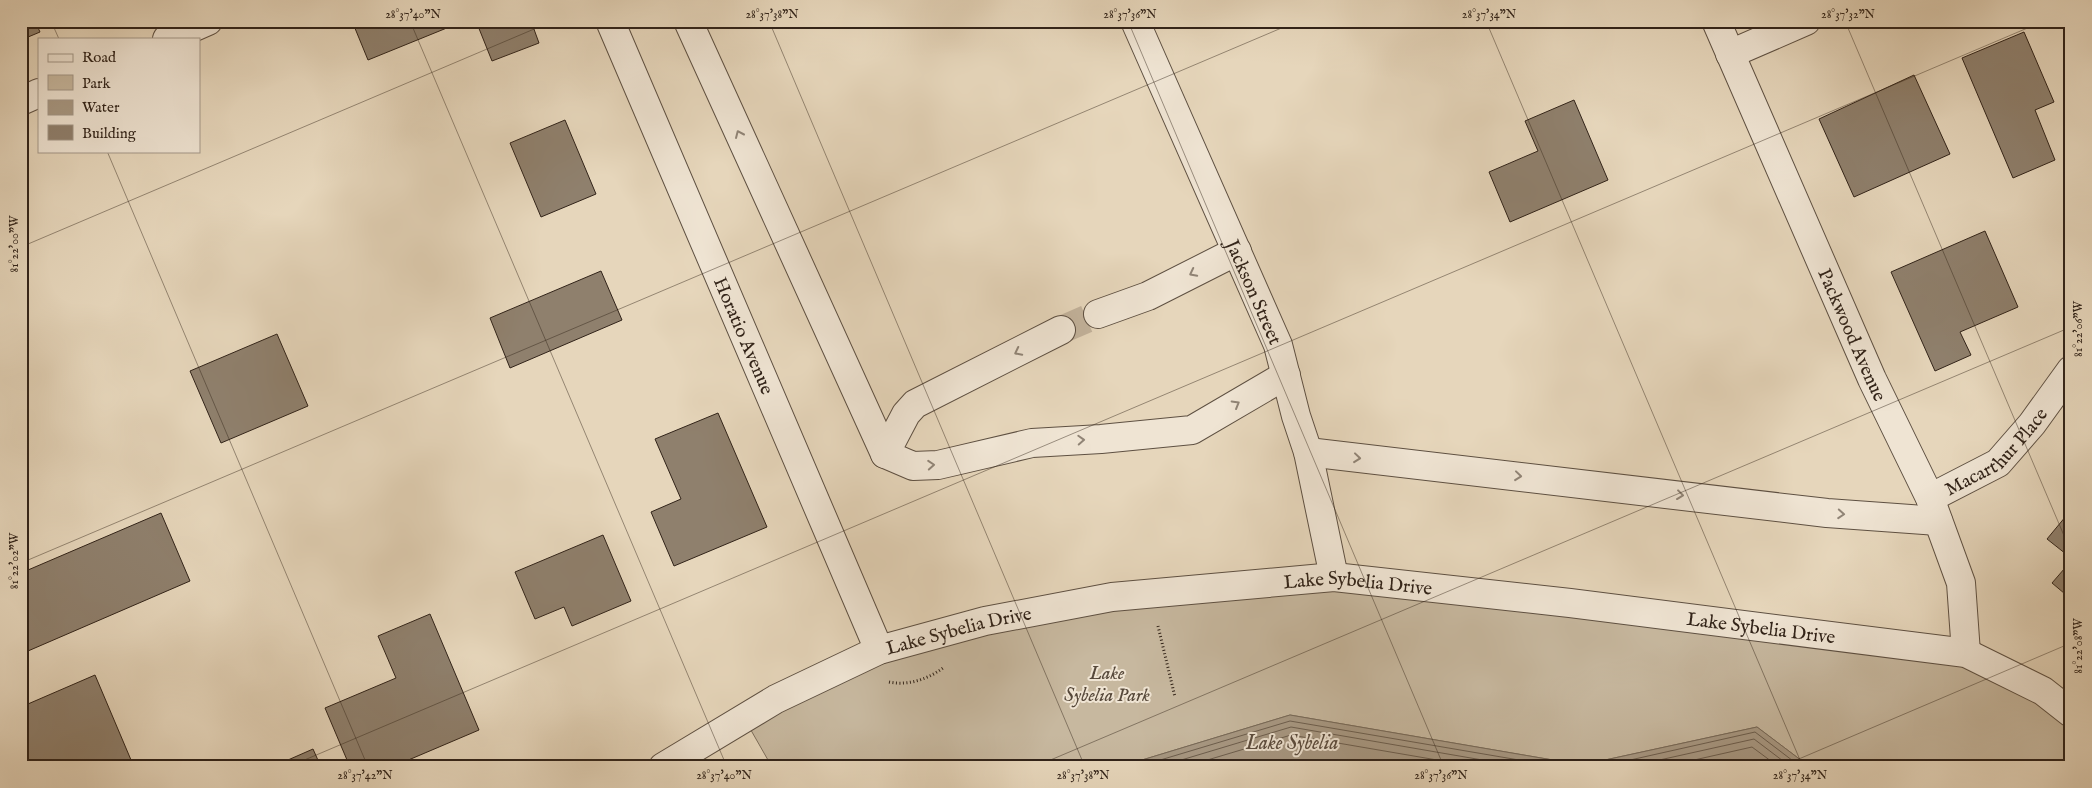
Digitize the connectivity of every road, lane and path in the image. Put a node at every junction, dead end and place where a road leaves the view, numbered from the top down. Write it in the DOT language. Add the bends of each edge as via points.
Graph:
graph roads {
  1 [pos="208,21"];
  2 [pos="610,21"];
  3 [pos="688,21"];
  4 [pos="1135,21"];
  5 [pos="1716,21"];
  6 [pos="1806,21"];
  7 [pos="169,38"];
  8 [pos="1730,54"];
  9 [pos="38,93"];
  10 [pos="21,101"];
  11 [pos="1236,251"];
  12 [pos="1098,314"];
  13 [pos="1062,330"];
  14 [pos="2071,370"];
  15 [pos="1286,375"];
  16 [pos="1308,452"];
  17 [pos="885,454"];
  18 [pos="1934,509"];
  19 [pos="1334,577"];
  20 [pos="1157,620"];
  21 [pos="879,650"];
  22 [pos="1966,654"];
  23 [pos="945,667"];
  24 [pos="882,680"];
  25 [pos="1175,697"];
  26 [pos="2071,713"];
  27 [pos="663,767"];
  1 -- 7 [label="street"];
  2 -- 21 [label="street, Horatio Avenue"];
  17 -- 3 [label="street, one-way"];
  4 -- 11 [label="street, Jackson Street"];
  5 -- 8 [label="street, Packwood Avenue"];
  6 -- 8 [label="street"];
  8 -- 18 [label="street, Packwood Avenue" via="1872,379"];
  9 -- 10 [label="street"];
  11 -- 12 [label="street, one-way" via="1148,296"];
  11 -- 15 [label="street, Jackson Street" via="1278,345"];
  13 -- 17 [label="street, one-way" via="916,404 906,414"];
  14 -- 18 [label="street, Macarthur Place" via="2032,424 1998,463"];
  15 -- 16 [label="street, Jackson Street"];
  17 -- 15 [label="street, one-way" via="913,466 938,464 1032,443 1192,430"];
  16 -- 18 [label="street, one-way" via="1827,513"];
  16 -- 19 [label="street, Jackson Street"];
  18 -- 22 [label="street, Packwood Avenue" via="1961,583"];
  19 -- 21 [label="street, Lake Sybelia Drive" via="1112,597 985,621"];
  19 -- 22 [label="street, Lake Sybelia Drive" via="1570,603"];
  20 -- 25 [label="path"];
  21 -- 27 [label="street, Lake Sybelia Drive" via="776,699"];
  22 -- 26 [label="street, Lake Sybelia Drive" via="2043,691"];
  23 -- 24 [label="path" via="931,677 899,684"];
}
